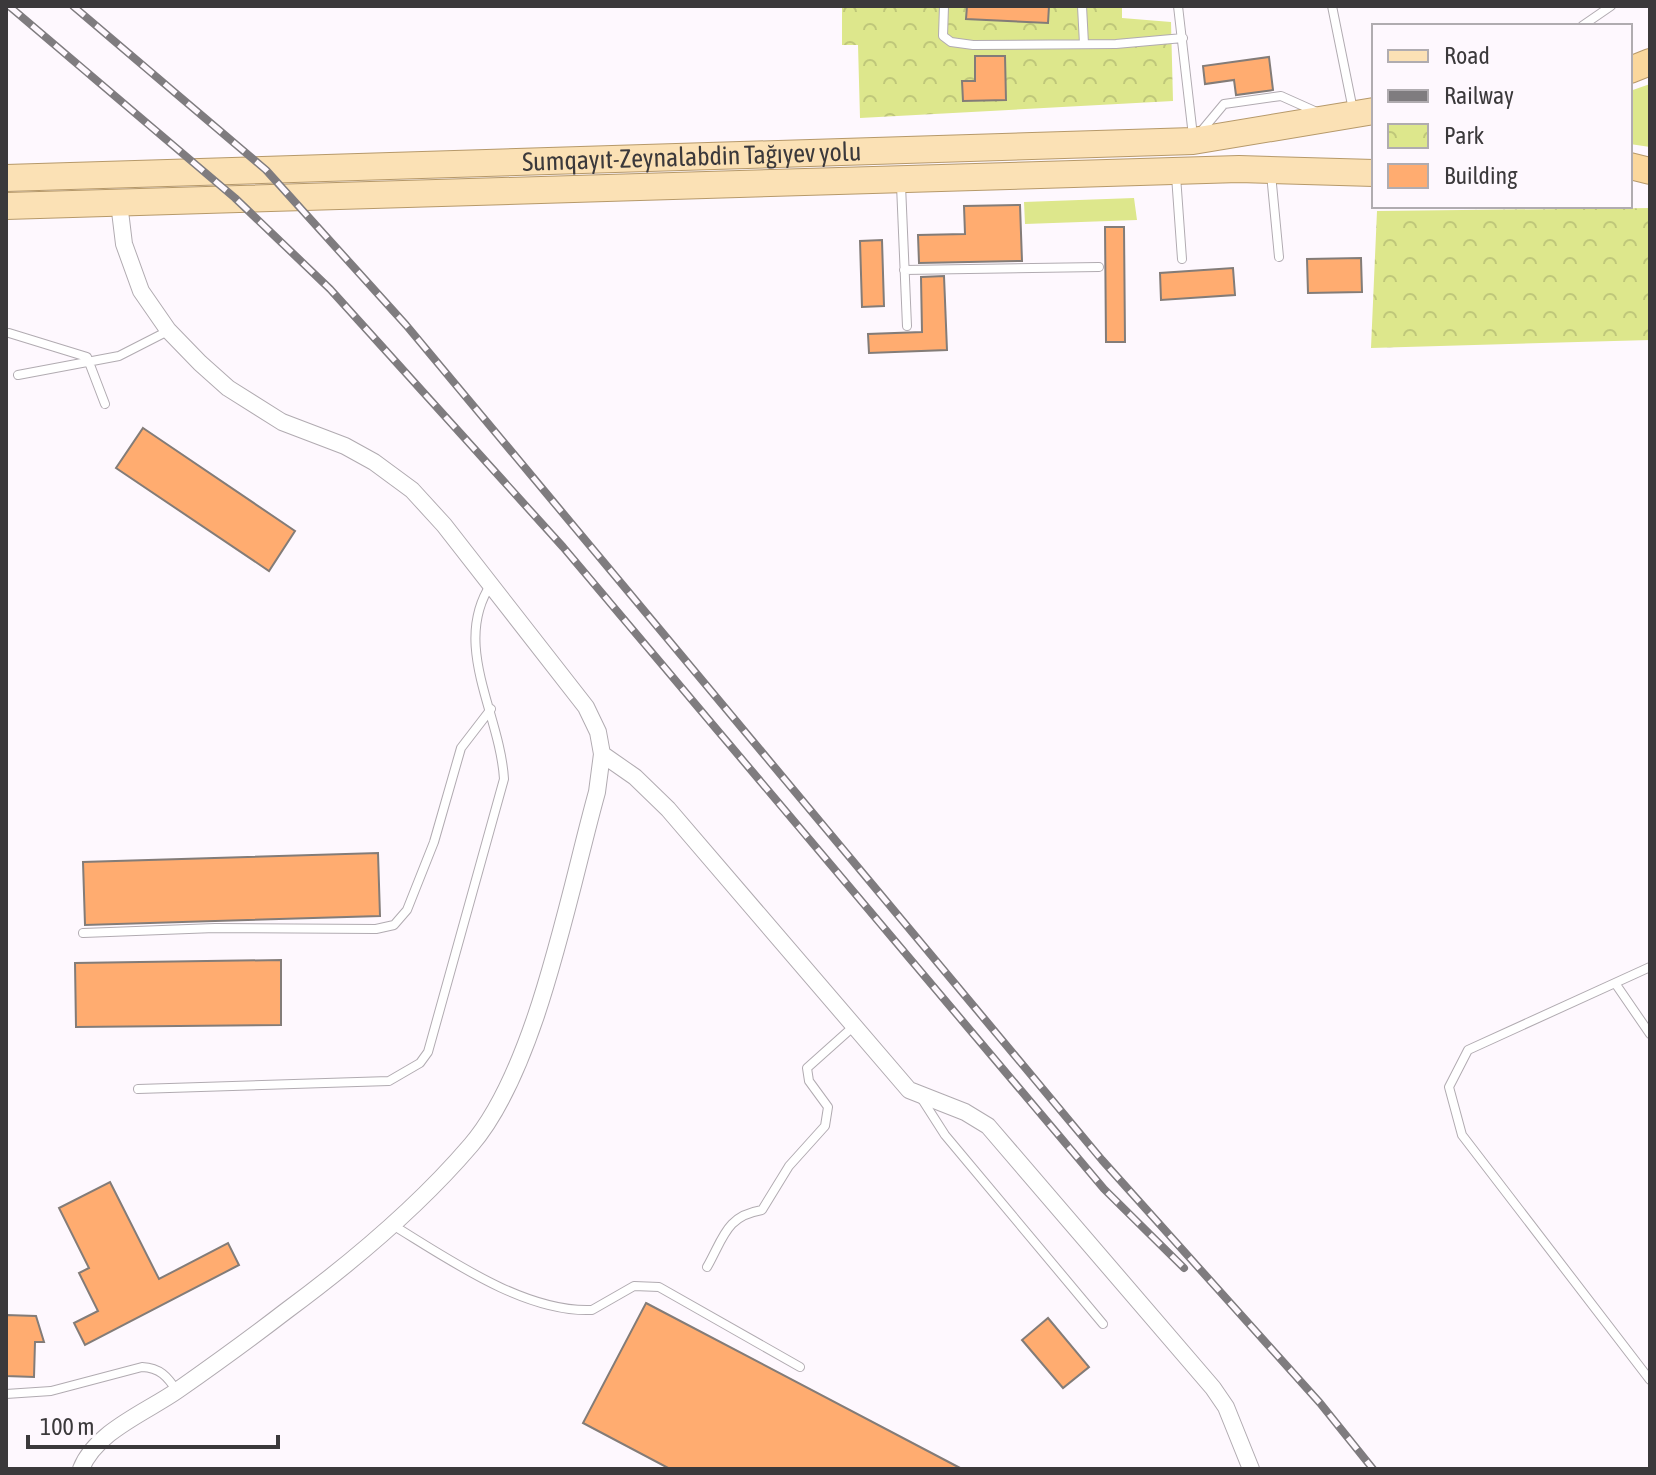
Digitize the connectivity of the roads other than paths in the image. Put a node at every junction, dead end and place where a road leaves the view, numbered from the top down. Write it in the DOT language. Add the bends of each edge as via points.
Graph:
graph roads {
  1 [pos="944,6"];
  2 [pos="1082,6"];
  3 [pos="1178,6"];
  4 [pos="1332,6"];
  5 [pos="1611,6"];
  6 [pos="1594,15"];
  7 [pos="1584,24"];
  8 [pos="1590,24"];
  9 [pos="1183,38"];
  10 [pos="1084,44"];
  11 [pos="1353,115"];
  12 [pos="1193,141"];
  13 [pos="1270,170"];
  14 [pos="1176,173"];
  15 [pos="1372,173"];
  16 [pos="6,178"];
  17 [pos="901,180"];
  18 [pos="119,203"];
  19 [pos="6,206"];
  20 [pos="1279,257"];
  21 [pos="1182,259"];
  22 [pos="1099,267"];
  23 [pos="904,270"];
  24 [pos="907,326"];
  25 [pos="168,330"];
  26 [pos="9,333"];
  27 [pos="92,363"];
  28 [pos="18,375"];
  29 [pos="105,404"];
  30 [pos="492,583"];
  31 [pos="491,709"];
  32 [pos="602,754"];
  33 [pos="83,933"];
  34 [pos="1650,967"];
  35 [pos="1615,983"];
  36 [pos="855,1025"];
  37 [pos="1650,1034"];
  38 [pos="138,1089"];
  39 [pos="920,1096"];
  40 [pos="390,1224"];
  41 [pos="707,1267"];
  42 [pos="1103,1324"];
  43 [pos="800,1367"];
  44 [pos="1650,1380"];
  45 [pos="177,1391"];
  46 [pos="6,1394"];
  47 [pos="81,1469"];
  48 [pos="1251,1469"];
  1 -- 10 [label="lane" via="943,36 951,42"];
  2 -- 10 [label="lane"];
  3 -- 9 [label="lane"];
  4 -- 11 [label="lane"];
  5 -- 6 [label="lane"];
  6 -- 7 [label="lane"];
  6 -- 8 [label="lane"];
  9 -- 10 [label="lane"];
  9 -- 12 [label="lane"];
  11 -- 12 [label="main road, Sumqayıt-Zeynalabdin Tağıyev yolu"];
  12 -- 16 [label="main road, Sumqayıt-Zeynalabdin Tağıyev yolu"];
  13 -- 14 [label="main road, Sumqayıt-Zeynalabdin Tağıyev yolu"];
  13 -- 15 [label="main road, Sumqayıt-Zeynalabdin Tağıyev yolu"];
  13 -- 20 [label="lane"];
  14 -- 17 [label="main road, Sumqayıt-Zeynalabdin Tağıyev yolu"];
  14 -- 21 [label="lane"];
  17 -- 18 [label="main road, Sumqayıt-Zeynalabdin Tağıyev yolu"];
  17 -- 23 [label="lane"];
  18 -- 19 [label="main road, Sumqayıt-Zeynalabdin Tağıyev yolu"];
  18 -- 25 [label="street" via="131,271"];
  22 -- 23 [label="lane"];
  23 -- 24 [label="lane"];
  25 -- 27 [label="lane" via="119,356"];
  25 -- 30 [label="street" via="246,401 282,422 345,446 412,490"];
  26 -- 27 [label="lane" via="71,349"];
  27 -- 28 [label="lane"];
  27 -- 29 [label="lane"];
  30 -- 31 [label="lane" via="478,604 473,645"];
  30 -- 32 [label="street" via="586,707"];
  31 -- 33 [label="lane" via="461,748 421,881 394,925"];
  31 -- 38 [label="lane" via="504,779 428,1052 420,1063 389,1081"];
  32 -- 36 [label="street" via="668,809"];
  32 -- 40 [label="street" via="597,792 521,1058 473,1143"];
  34 -- 35 [label="lane"];
  35 -- 37 [label="lane"];
  35 -- 44 [label="lane" via="1468,1050 1449,1087 1462,1135"];
  36 -- 39 [label="street" via="896,1077"];
  36 -- 41 [label="lane" via="807,1068 809,1081 828,1107 825,1126 789,1166 762,1210 742,1213 733,1221"];
  39 -- 42 [label="lane" via="945,1135"];
  39 -- 48 [label="street" via="988,1126 1213,1388"];
  40 -- 43 [label="lane" via="472,1273 533,1300 592,1310 634,1286 659,1287"];
  40 -- 45 [label="street" via="288,1310"];
  45 -- 46 [label="lane" via="166,1375 142,1367 51,1391"];
  45 -- 47 [label="street" via="110,1434 86,1456"];
}
